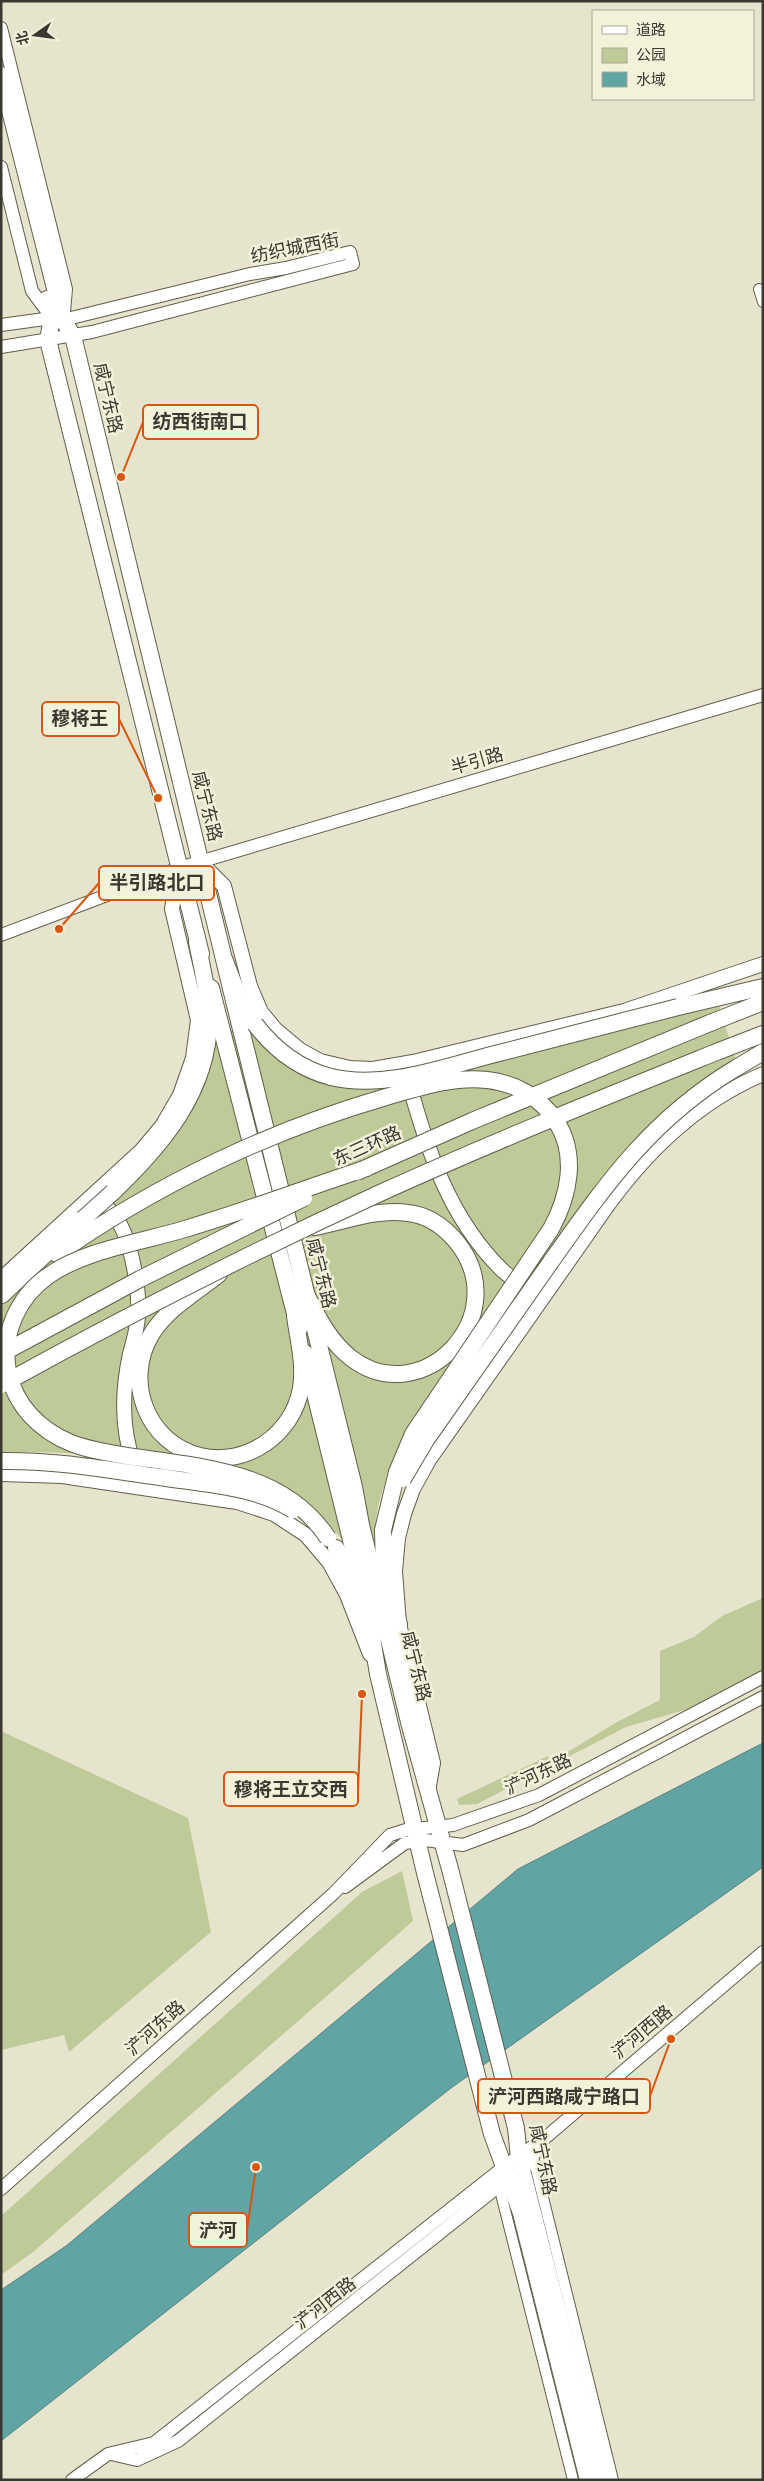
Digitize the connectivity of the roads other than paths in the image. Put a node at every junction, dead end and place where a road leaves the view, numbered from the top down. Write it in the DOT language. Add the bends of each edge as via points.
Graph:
graph roads {
  1 [pos="1,28"];
  2 [pos="8,77"];
  3 [pos="6,117"];
  4 [pos="1,167"];
  5 [pos="759,289"];
  6 [pos="763,302"];
  7 [pos="58,319"];
  8 [pos="1,325"];
  9 [pos="73,336"];
  10 [pos="48,340"];
  11 [pos="1,347"];
  12 [pos="763,696"];
  13 [pos="200,862"];
  14 [pos="178,868"];
  15 [pos="1,935"];
  16 [pos="197,942"];
  17 [pos="225,961"];
  18 [pos="763,964"];
  19 [pos="763,987"];
  20 [pos="763,1002"];
  21 [pos="763,1034"];
  22 [pos="763,1052"];
  23 [pos="404,1064"];
  24 [pos="763,1074"];
  25 [pos="367,1168"];
  26 [pos="95,1193"];
  27 [pos="87,1226"];
  28 [pos="303,1230"];
  29 [pos="231,1265"];
  30 [pos="2,1290"];
  31 [pos="304,1290"];
  32 [pos="542,1299"];
  33 [pos="295,1316"];
  34 [pos="1,1354"];
  35 [pos="1,1385"];
  36 [pos="1,1461"];
  37 [pos="1,1474"];
  38 [pos="354,1486"];
  39 [pos="142,1488"];
  40 [pos="383,1530"];
  41 [pos="332,1543"];
  42 [pos="383,1572"];
  43 [pos="399,1624"];
  44 [pos="381,1638"];
  45 [pos="378,1674"];
  46 [pos="763,1677"];
  47 [pos="763,1697"];
  48 [pos="427,1795"];
  49 [pos="416,1835"];
  50 [pos="439,1835"];
  51 [pos="763,1952"];
  52 [pos="514,2169"];
  53 [pos="1,2189"];
  54 [pos="108,2454"];
  55 [pos="72,2480"];
  56 [pos="572,2480"];
  57 [pos="588,2480"];
  58 [pos="601,2480"];
  59 [pos="613,2480"];
  1 -- 2 [label="street"];
  2 -- 3 [label="main road, 咸宁东路"];
  2 -- 7 [label="street" via="66,288"];
  3 -- 7 [label="main road, 咸宁东路"];
  4 -- 7 [label="street" via="32,291"];
  5 -- 6 [label="street"];
  7 -- 8 [label="street, 纺织城西街"];
  7 -- 9 [label="main road, 咸宁东路"];
  7 -- 9 [label="street, 纺织城西街" via="350,252 353,264"];
  7 -- 10 [label="main road, 咸宁东路"];
  9 -- 10 [label="street, 纺织城西街"];
  9 -- 13 [label="main road, 咸宁东路"];
  10 -- 11 [label="street, 纺织城西街"];
  10 -- 14 [label="main road, 咸宁东路"];
  12 -- 13 [label="street, 半引路"];
  13 -- 14 [label="street, 半引路"];
  13 -- 17 [label="main road, 咸宁东路"];
  13 -- 23 [label="main road" via="224,886 254,996 261,1012 276,1030 306,1054 334,1065 365,1070"];
  14 -- 15 [label="street, 半引路"];
  14 -- 16 [label="main road, 咸宁东路"];
  14 -- 26 [label="main road" via="172,909 198,1020 190,1069 180,1095 157,1134"];
  16 -- 27 [label="main road, bridge" via="209,1022 198,1077 188,1102 166,1136 113,1192"];
  16 -- 33 [label="main road, 咸宁东路"];
  17 -- 19 [label="main road, bridge" via="238,996 255,1024 275,1047 308,1068 332,1077 368,1080 424,1072"];
  17 -- 31 [label="main road, 咸宁东路"];
  18 -- 23 [label="main road" via="631,1009"];
  20 -- 25 [label="main road, 东三环路, bridge" via="472,1121"];
  21 -- 28 [label="main road, bridge" via="472,1153"];
  22 -- 40 [label="main road, bridge" via="704,1088 669,1116 612,1177 415,1457"];
  23 -- 32 [label="main road" via="425,1139 453,1206 495,1262"];
  24 -- 32 [label="main road" via="700,1110 646,1158 608,1204"];
  25 -- 34 [label="main road, 东三环路, bridge" via="140,1280"];
  25 -- 41 [label="main road, bridge" via="208,1222 71,1263 49,1275 29,1294 14,1318 8,1342 8,1369 15,1392 30,1415 56,1436 96,1450 218,1470 259,1482 297,1503"];
  26 -- 30 [label="main road"];
  26 -- 39 [label="main road" via="123,1232 136,1286 138,1318 126,1382 124,1421 128,1447"];
  27 -- 30 [label="main road" via="38,1267"];
  27 -- 40 [label="main road, bridge" via="234,1153 323,1118 403,1092 445,1083 484,1080 519,1088 544,1106 562,1132 568,1155 569,1178 563,1204 548,1233 416,1429 397,1472"];
  28 -- 29 [label="main road, bridge"];
  28 -- 31 [label="main road, bridge" via="381,1213 410,1213 434,1222 449,1233 465,1254 474,1276 476,1300 467,1329 451,1351 430,1365 403,1373 375,1370 356,1362 332,1340"];
  29 -- 33 [label="main road, bridge" via="166,1316 152,1334 139,1368 138,1386 142,1403 163,1435 180,1448 200,1456 218,1458 257,1449 278,1434 292,1415 301,1386 302,1368"];
  29 -- 35 [label="main road, bridge"];
  31 -- 38 [label="main road, 咸宁东路"];
  32 -- 43 [label="main road" via="429,1460 413,1488 396,1550"];
  33 -- 44 [label="main road, 咸宁东路" via="361,1577"];
  36 -- 41 [label="main road, bridge" via="91,1466 236,1490 290,1509 319,1529"];
  37 -- 39 [label="main road" via="62,1476"];
  38 -- 42 [label="main road"];
  38 -- 44 [label="main road, 咸宁东路"];
  39 -- 45 [label="main road" via="258,1508 282,1518 306,1535 338,1576"];
  40 -- 42 [label="main road"];
  41 -- 44 [label="main road"];
  42 -- 43 [label="main road"];
  42 -- 44 [label="main road"];
  43 -- 48 [label="main road" via="433,1763"];
  44 -- 45 [label="main road, 咸宁东路"];
  44 -- 48 [label="main road, 咸宁东路"];
  45 -- 49 [label="main road, 咸宁东路"];
  46 -- 50 [label="street, 浐河东路" via="539,1795"];
  47 -- 50 [label="street, 浐河东路" via="528,1820 471,1843 455,1845"];
  48 -- 50 [label="main road, 咸宁东路"];
  49 -- 50 [label="street, 浐河东路"];
  49 -- 52 [label="main road, 咸宁东路" via="492,2134"];
  49 -- 53 [label="street, 浐河东路" via="400,1831 390,1835 332,1894"];
  50 -- 52 [label="main road, 咸宁东路" via="516,2128"];
  51 -- 52 [label="street, 浐河西路" via="545,2138"];
  52 -- 54 [label="street, 浐河西路" via="154,2442"];
  52 -- 54 [label="street, 浐河西路" via="178,2441 137,2460"];
  52 -- 56 [label="street"];
  52 -- 57 [label="main road, 咸宁东路" via="521,2213"];
  52 -- 58 [label="main road, 咸宁东路"];
  52 -- 59 [label="street"];
  54 -- 55 [label="street, 浐河西路"];
}
